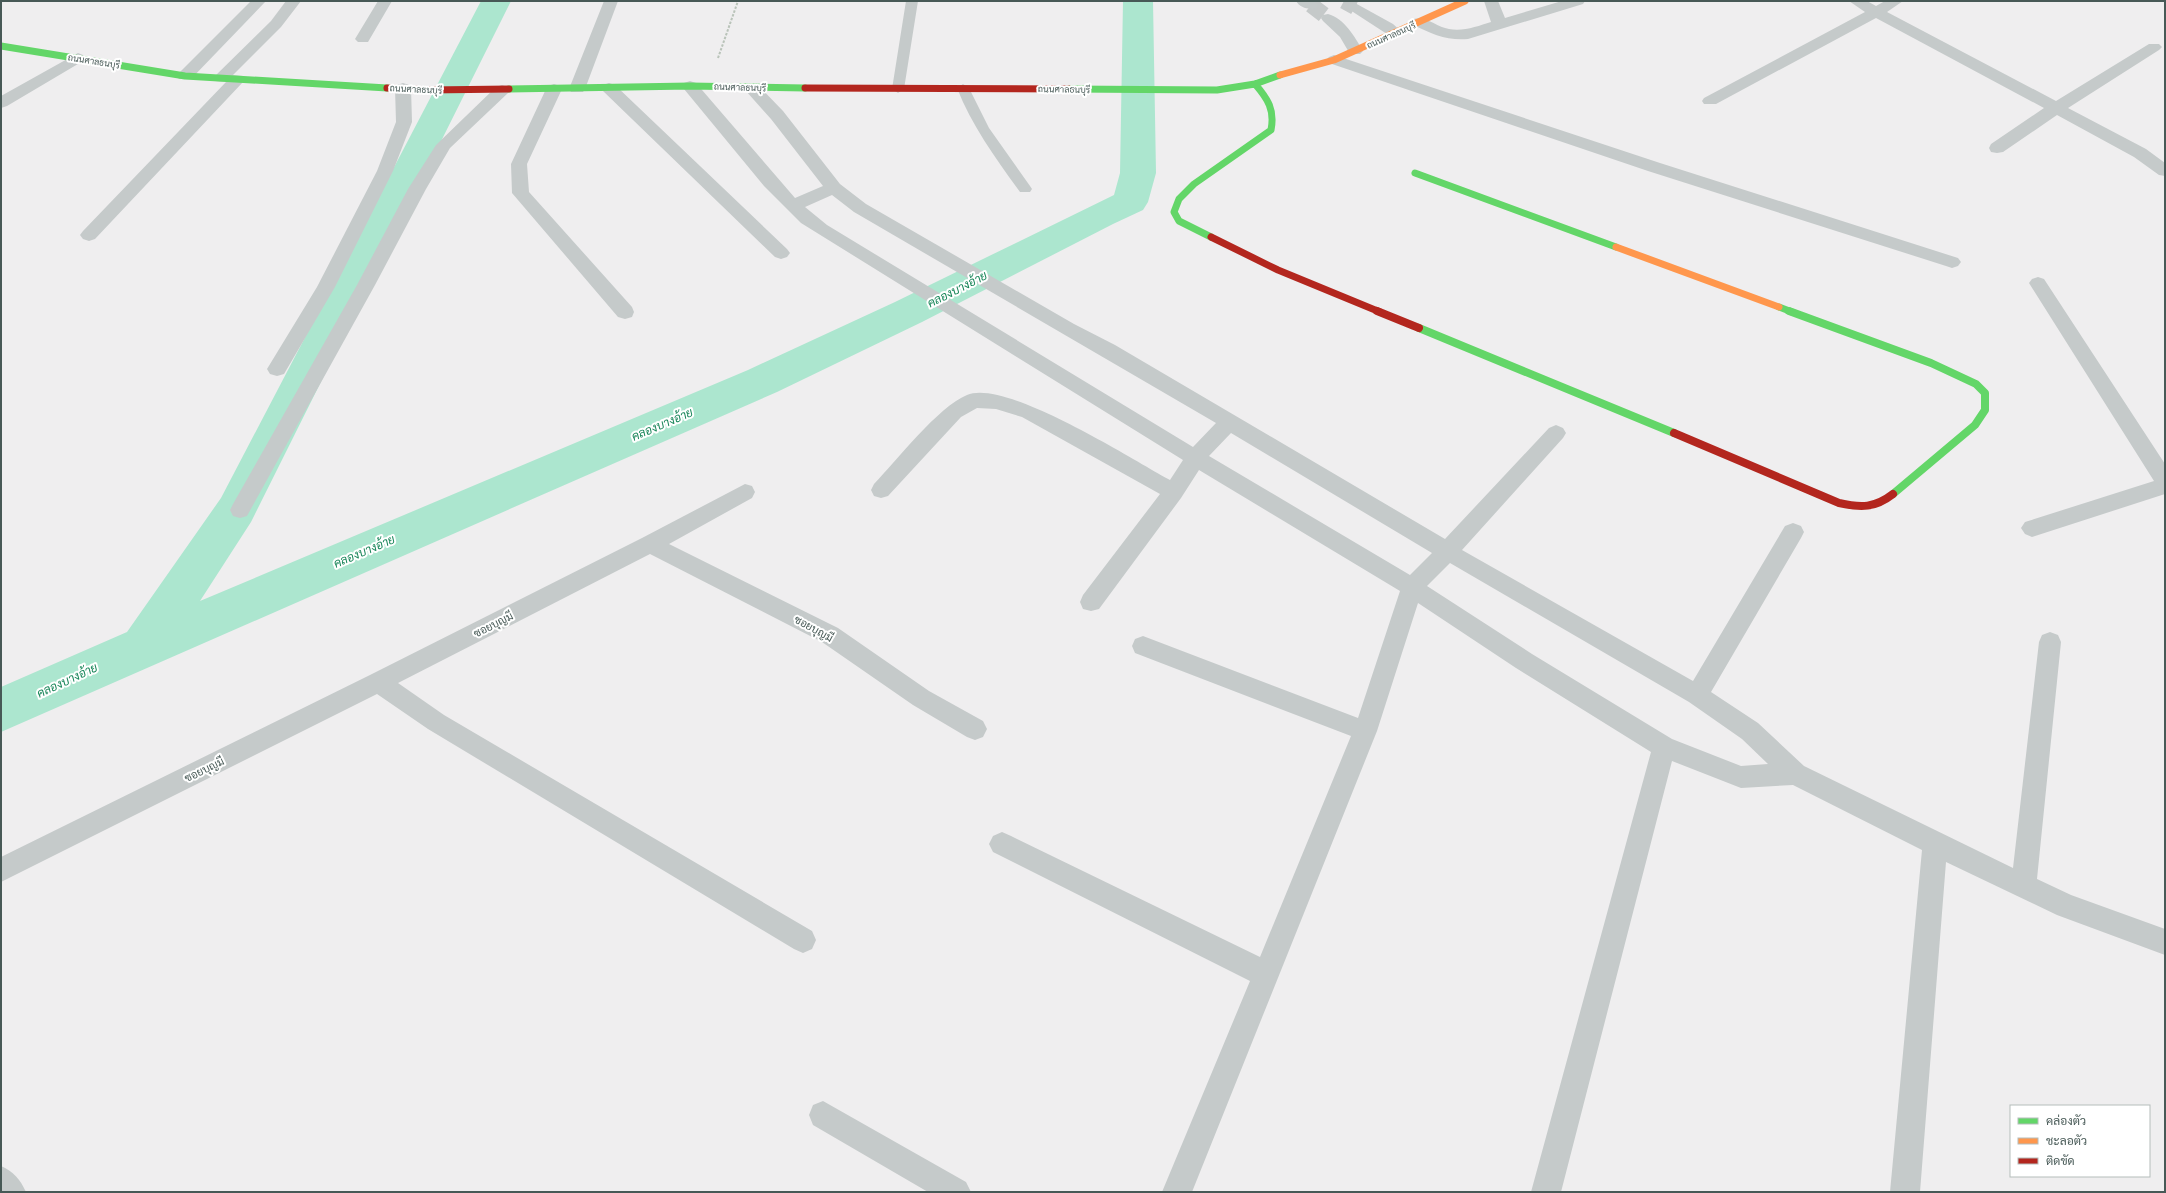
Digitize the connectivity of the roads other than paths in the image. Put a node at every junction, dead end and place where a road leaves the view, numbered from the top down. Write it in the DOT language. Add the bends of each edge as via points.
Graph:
graph roads {
  1 [pos="259,1"];
  2 [pos="294,1"];
  3 [pos="385,1"];
  4 [pos="612,1"];
  5 [pos="912,1"];
  6 [pos="1465,1"];
  7 [pos="1491,1"];
  8 [pos="1578,1"];
  9 [pos="1856,1"];
  10 [pos="1896,1"];
  11 [pos="1355,7"];
  12 [pos="1876,12"];
  13 [pos="1328,18"];
  14 [pos="1419,22"];
  15 [pos="1500,25"];
  16 [pos="1395,33"];
  17 [pos="363,39"];
  18 [pos="1,46"];
  19 [pos="2154,47"];
  20 [pos="1355,51"];
  21 [pos="78,58"];
  22 [pos="1334,60"];
  23 [pos="185,76"];
  24 [pos="221,78"];
  25 [pos="237,79"];
  26 [pos="1255,84"];
  27 [pos="690,86"];
  28 [pos="403,88"];
  29 [pos="609,88"];
  30 [pos="752,88"];
  31 [pos="963,88"];
  32 [pos="554,89"];
  33 [pos="577,89"];
  34 [pos="898,89"];
  35 [pos="502,90"];
  36 [pos="1710,101"];
  37 [pos="1,103"];
  38 [pos="2056,108"];
  39 [pos="1997,148"];
  40 [pos="2165,171"];
  41 [pos="1415,173"];
  42 [pos="834,188"];
  43 [pos="1025,189"];
  44 [pos="794,205"];
  45 [pos="89,235"];
  46 [pos="781,253"];
  47 [pos="1952,262"];
  48 [pos="2038,283"];
  49 [pos="625,312"];
  50 [pos="278,369"];
  51 [pos="1229,422"];
  52 [pos="1556,433"];
  53 [pos="1196,457"];
  54 [pos="2165,481"];
  55 [pos="2165,486"];
  56 [pos="881,490"];
  57 [pos="745,492"];
  58 [pos="1174,492"];
  59 [pos="240,510"];
  60 [pos="2032,528"];
  61 [pos="1793,532"];
  62 [pos="650,544"];
  63 [pos="1447,552"];
  64 [pos="1412,587"];
  65 [pos="1091,602"];
  66 [pos="2050,642"];
  67 [pos="1143,646"];
  68 [pos="378,682"];
  69 [pos="1698,695"];
  70 [pos="975,728"];
  71 [pos="1365,731"];
  72 [pos="1664,747"];
  73 [pos="1795,774"];
  74 [pos="1002,844"];
  75 [pos="1935,844"];
  76 [pos="1,870"];
  77 [pos="2024,886"];
  78 [pos="803,940"];
  79 [pos="2165,942"];
  80 [pos="1265,974"];
  81 [pos="823,1115"];
  82 [pos="1,1181"];
  83 [pos="11,1192"];
  84 [pos="956,1192"];
  85 [pos="1177,1192"];
  86 [pos="1546,1192"];
  87 [pos="1905,1192"];
  1 -- 23 [label="street"];
  2 -- 24 [label="street" via="276,24"];
  3 -- 17 [label="street"];
  4 -- 33 [label="street"];
  5 -- 34 [label="lane"];
  6 -- 14 [label="street, ถนนศาลธนบุรี"];
  7 -- 15 [label="street"];
  8 -- 15 [label="street"];
  9 -- 12 [label="street"];
  10 -- 12 [label="street"];
  11 -- 16 [label="street"];
  12 -- 36 [label="street"];
  12 -- 38 [label="street"];
  13 -- 20 [label="street" via="1346,35"];
  14 -- 15 [label="street" via="1440,33 1453,36"];
  14 -- 16 [label="street, ถนนศาลธนบุรี"];
  16 -- 20 [label="street, ถนนศาลธนบุรี"];
  18 -- 21 [label="street, ถนนศาลธนบุรี"];
  19 -- 38 [label="street"];
  20 -- 22 [label="street, ถนนศาลธนบุรี"];
  21 -- 23 [label="street, ถนนศาลธนบุรี"];
  21 -- 37 [label="street"];
  22 -- 26 [label="street, ถนนศาลธนบุรี" via="1296,69"];
  22 -- 47 [label="street" via="1654,167"];
  23 -- 24 [label="street, ถนนศาลธนบุรี"];
  24 -- 25 [label="street, ถนนศาลธนบุรี"];
  25 -- 28 [label="street, ถนนศาลธนบุรี"];
  25 -- 45 [label="street"];
  26 -- 31 [label="street, ถนนศาลธนบุรี" via="1217,90"];
  26 -- 41 [label="street" via="1273,105 1275,116 1271,130 1194,184 1179,199 1174,212 1179,221 1278,270 1595,399 1839,503 1864,509 1884,502 1975,425 1985,410 1985,393 1976,384 1931,363"];
  27 -- 29 [label="street, ถนนศาลธนบุรี"];
  27 -- 30 [label="street, ถนนศาลธนบุรี"];
  27 -- 44 [label="street" via="776,189"];
  28 -- 35 [label="street, ถนนศาลธนบุรี"];
  28 -- 50 [label="street" via="404,122 385,171 326,287"];
  29 -- 33 [label="street, ถนนศาลธนบุรี"];
  29 -- 46 [label="street"];
  30 -- 34 [label="street, ถนนศาลธนบุรี"];
  30 -- 42 [label="street" via="777,115"];
  31 -- 34 [label="street, ถนนศาลธนบุรี"];
  31 -- 43 [label="lane" via="972,112"];
  32 -- 33 [label="street, ถนนศาลธนบุรี"];
  32 -- 35 [label="street, ถนนศาลธนบุรี"];
  32 -- 49 [label="street" via="519,164 521,193"];
  35 -- 59 [label="street" via="444,146 416,189 366,285"];
  38 -- 39 [label="street"];
  38 -- 40 [label="street" via="2140,153"];
  42 -- 44 [label="street"];
  42 -- 51 [label="street" via="860,208"];
  44 -- 53 [label="street" via="810,222 821,229"];
  48 -- 54 [label="street"];
  51 -- 53 [label="street"];
  51 -- 63 [label="street"];
  52 -- 63 [label="street"];
  53 -- 58 [label="street"];
  53 -- 64 [label="street"];
  55 -- 60 [label="street"];
  56 -- 58 [label="street" via="954,412 974,400 996,402 1029,412"];
  57 -- 62 [label="street"];
  58 -- 65 [label="street"];
  61 -- 69 [label="street"];
  62 -- 68 [label="street, ซอยบุญมี"];
  62 -- 70 [label="street, ซอยบุญมี" via="830,636 921,698"];
  63 -- 64 [label="street"];
  63 -- 69 [label="street"];
  64 -- 71 [label="street"];
  64 -- 72 [label="street" via="1524,661"];
  66 -- 77 [label="street"];
  67 -- 71 [label="street"];
  68 -- 76 [label="street, ซอยบุญมี"];
  68 -- 78 [label="street" via="436,722"];
  69 -- 73 [label="street" via="1750,731"];
  71 -- 80 [label="street"];
  72 -- 73 [label="street" via="1741,777"];
  72 -- 86 [label="street"];
  73 -- 75 [label="street"];
  74 -- 80 [label="street"];
  75 -- 77 [label="street"];
  75 -- 87 [label="street"];
  77 -- 79 [label="street" via="2066,906"];
  80 -- 85 [label="street"];
  81 -- 84 [label="street"];
  82 -- 83 [label="street"];
}
